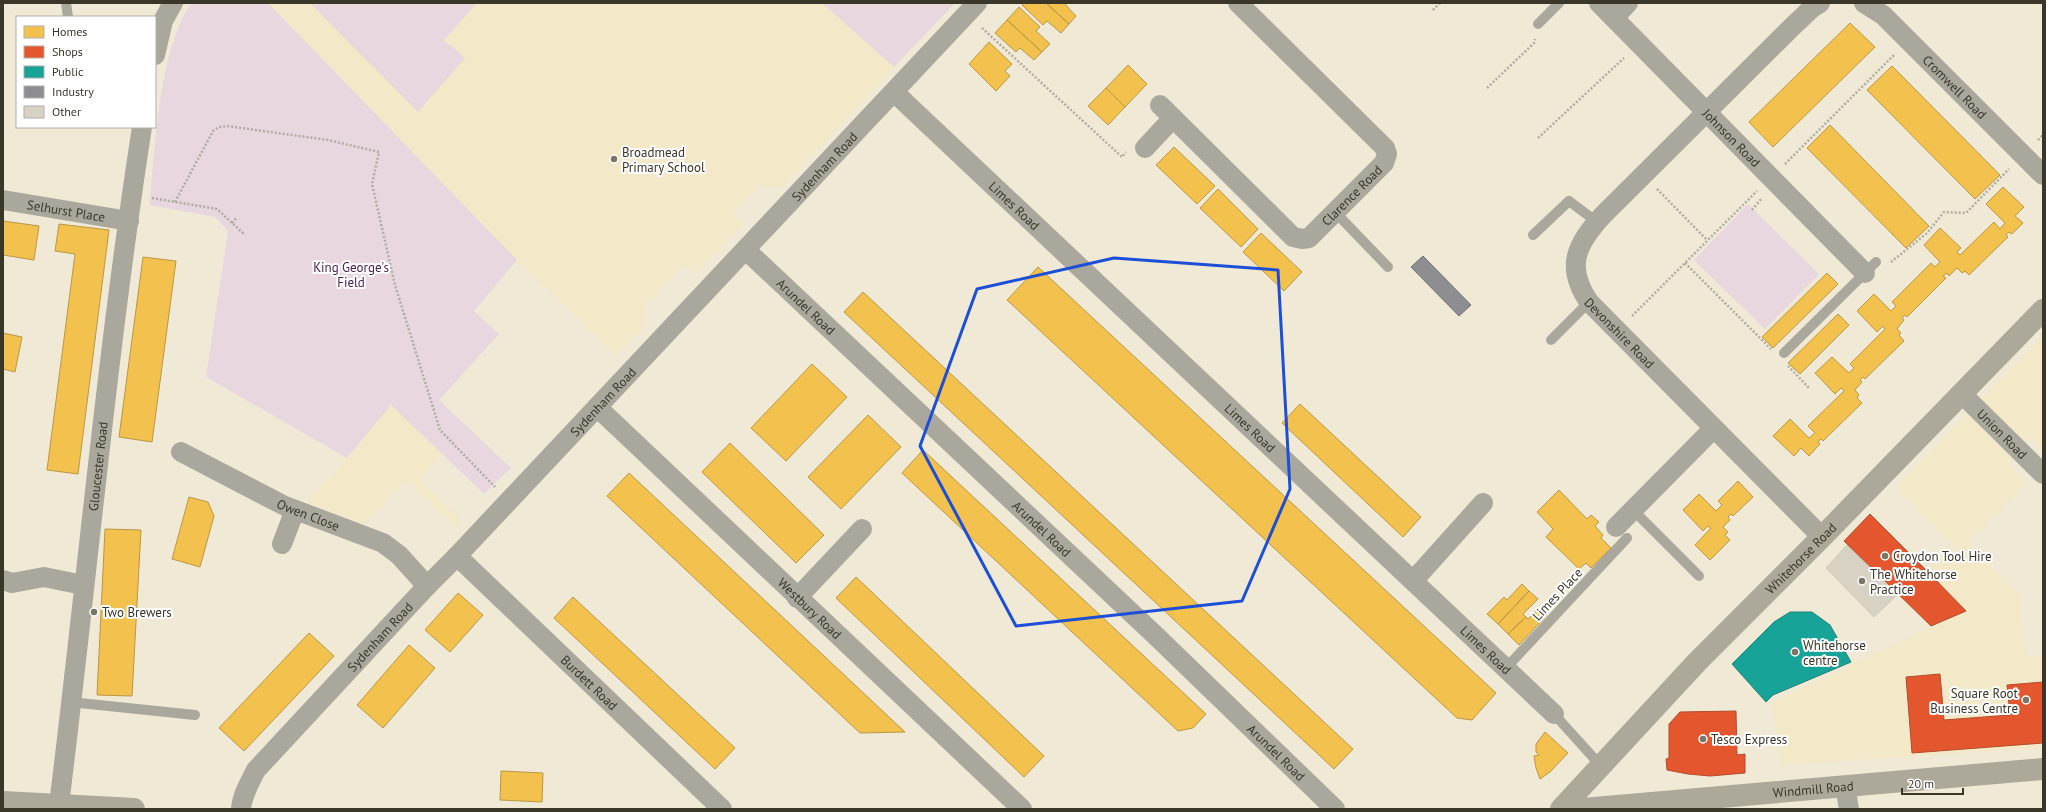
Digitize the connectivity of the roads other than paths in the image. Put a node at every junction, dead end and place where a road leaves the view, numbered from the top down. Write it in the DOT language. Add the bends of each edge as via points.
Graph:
graph roads {
  1 [pos="66,3"];
  2 [pos="173,3"];
  3 [pos="1238,3"];
  4 [pos="1559,3"];
  5 [pos="1599,3"];
  6 [pos="1628,3"];
  7 [pos="1820,3"];
  8 [pos="1864,3"];
  9 [pos="972,8"];
  10 [pos="68,16"];
  11 [pos="1614,18"];
  12 [pos="1538,24"];
  13 [pos="156,52"];
  14 [pos="895,93"];
  15 [pos="1706,112"];
  16 [pos="142,128"];
  17 [pos="1145,148"];
  18 [pos="2043,175"];
  19 [pos="3,200"];
  20 [pos="1335,212"];
  21 [pos="129,221"];
  22 [pos="1597,222"];
  23 [pos="1533,235"];
  24 [pos="747,251"];
  25 [pos="1388,267"];
  26 [pos="1871,267"];
  27 [pos="1589,302"];
  28 [pos="2043,310"];
  29 [pos="1552,340"];
  30 [pos="1781,356"];
  31 [pos="1961,393"];
  32 [pos="597,407"];
  33 [pos="1713,429"];
  34 [pos="181,452"];
  35 [pos="2043,474"];
  36 [pos="1483,503"];
  37 [pos="294,510"];
  38 [pos="1633,510"];
  39 [pos="862,529"];
  40 [pos="1621,533"];
  41 [pos="1822,537"];
  42 [pos="282,544"];
  43 [pos="457,556"];
  44 [pos="1699,576"];
  45 [pos="3,580"];
  46 [pos="1413,580"];
  47 [pos="83,585"];
  48 [pos="427,586"];
  49 [pos="797,598"];
  50 [pos="1506,668"];
  51 [pos="70,702"];
  52 [pos="1554,714"];
  53 [pos="195,715"];
  54 [pos="1601,766"];
  55 [pos="2043,769"];
  56 [pos="1845,786"];
  57 [pos="3,802"];
  58 [pos="59,805"];
  59 [pos="134,809"];
  60 [pos="241,809"];
  61 [pos="722,809"];
  62 [pos="1022,809"];
  63 [pos="1335,809"];
  64 [pos="1561,809"];
  65 [pos="1584,809"];
  66 [pos="1849,809"];
  1 -- 10 [label="lane"];
  2 -- 13 [label="street" via="163,21"];
  3 -- 20 [label="street, Clarence Road" via="1385,148 1387,154 1384,163"];
  4 -- 12 [label="lane"];
  5 -- 11 [label="street, Johnson Road"];
  6 -- 11 [label="street"];
  7 -- 15 [label="street"];
  8 -- 18 [label="street, Cromwell Road" via="1883,15"];
  9 -- 14 [label="street, Sydenham Road"];
  11 -- 15 [label="street, Johnson Road"];
  14 -- 24 [label="street, Sydenham Road"];
  14 -- 46 [label="street, Limes Road"];
  15 -- 22 [label="street, Devonshire Road"];
  15 -- 26 [label="street, Johnson Road" via="1770,178"];
  16 -- 21 [label="street, Gloucester Road"];
  17 -- 20 [label="street, Clarence Road" via="1167,111 1293,237 1309,238"];
  19 -- 21 [label="street, Selhurst Place"];
  20 -- 25 [label="lane"];
  21 -- 47 [label="street, Gloucester Road"];
  22 -- 23 [label="lane" via="1569,200"];
  22 -- 27 [label="street, Devonshire Road" via="1580,246 1576,264 1578,280"];
  24 -- 32 [label="street, Sydenham Road"];
  24 -- 63 [label="street, Arundel Road" via="1155,634"];
  26 -- 30 [label="lane"];
  27 -- 29 [label="lane"];
  27 -- 33 [label="street, Devonshire Road"];
  28 -- 31 [label="main road, Whitehorse Road"];
  31 -- 35 [label="street, Union Road"];
  31 -- 41 [label="main road, Whitehorse Road"];
  32 -- 43 [label="street, Sydenham Road"];
  32 -- 49 [label="street, Westbury Road"];
  33 -- 38 [label="street"];
  33 -- 41 [label="street, Devonshire Road"];
  34 -- 37 [label="street, Owen Close"];
  36 -- 46 [label="street"];
  37 -- 42 [label="street"];
  37 -- 48 [label="street, Owen Close" via="383,543"];
  38 -- 40 [label="street"];
  38 -- 44 [label="lane"];
  39 -- 49 [label="street"];
  40 -- 50 [label="lane, Limes Place"];
  41 -- 54 [label="main road, Whitehorse Road" via="1697,662"];
  43 -- 48 [label="street, Sydenham Road"];
  43 -- 61 [label="street, Burdett Road"];
  45 -- 47 [label="street" via="12,583 44,577"];
  46 -- 50 [label="street, Limes Road"];
  47 -- 51 [label="street, Gloucester Road"];
  48 -- 60 [label="street, Sydenham Road" via="256,770"];
  49 -- 62 [label="street, Westbury Road"];
  50 -- 52 [label="street, Limes Road"];
  51 -- 53 [label="lane"];
  51 -- 58 [label="street, Gloucester Road"];
  52 -- 54 [label="lane, Limes Road"];
  54 -- 64 [label="main road, Whitehorse Road"];
  55 -- 56 [label="main road, Windmill Road"];
  56 -- 65 [label="main road, Windmill Road"];
  56 -- 66 [label="street"];
  57 -- 58 [label="main road"];
  58 -- 59 [label="main road"];
}
